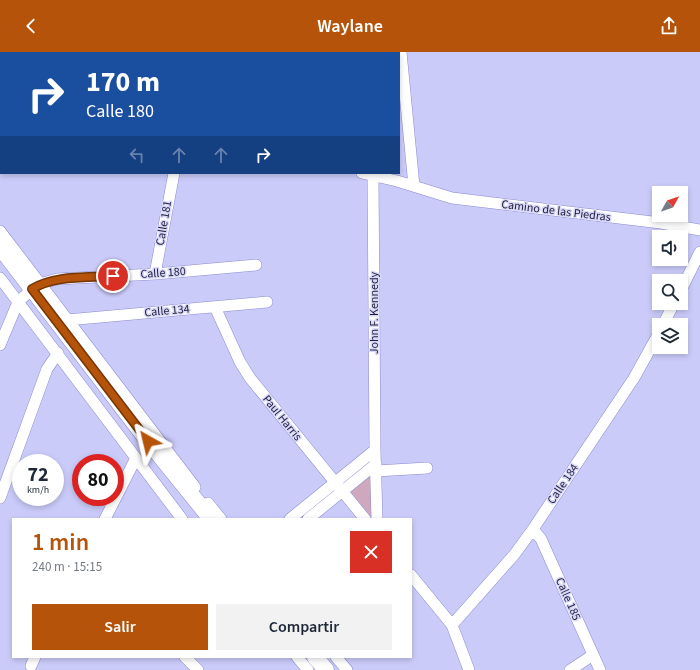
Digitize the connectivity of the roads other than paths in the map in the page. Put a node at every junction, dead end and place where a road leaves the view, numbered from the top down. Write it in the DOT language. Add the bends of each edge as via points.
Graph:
graph roads {
  1 [pos="401,52"];
  2 [pos="174,174"];
  3 [pos="368,174"];
  4 [pos="414,186"];
  5 [pos="700,230"];
  6 [pos="0,231"];
  7 [pos="0,247"];
  8 [pos="700,252"];
  9 [pos="0,264"];
  10 [pos="256,265"];
  11 [pos="155,274"];
  12 [pos="688,276"];
  13 [pos="0,278"];
  14 [pos="29,292"];
  15 [pos="267,302"];
  16 [pos="215,307"];
  17 [pos="67,320"];
  18 [pos="0,345"];
  19 [pos="652,346"];
  20 [pos="58,353"];
  21 [pos="375,450"];
  22 [pos="136,458"];
  23 [pos="376,467"];
  24 [pos="427,468"];
  25 [pos="339,487"];
  26 [pos="0,498"];
  27 [pos="106,518"];
  28 [pos="181,518"];
  29 [pos="197,518"];
  30 [pos="210,518"];
  31 [pos="220,518"];
  32 [pos="292,518"];
  33 [pos="309,518"];
  34 [pos="364,518"];
  35 [pos="378,518"];
  36 [pos="533,530"];
  37 [pos="412,576"];
  38 [pos="452,625"];
  39 [pos="593,655"];
  40 [pos="185,658"];
  41 [pos="298,658"];
  42 [pos="316,658"];
  43 [pos="325,658"];
  44 [pos="337,658"];
  45 [pos="196,666"];
  46 [pos="308,670"];
  47 [pos="326,670"];
  48 [pos="335,670"];
  49 [pos="347,670"];
  50 [pos="469,670"];
  51 [pos="570,670"];
  52 [pos="600,670"];
  1 -- 4 [label="street"];
  2 -- 11 [label="street, Calle 181"];
  3 -- 4 [label="street, Camino de las Piedras"];
  3 -- 21 [label="street, John F. Kennedy"];
  4 -- 5 [label="street, Camino de las Piedras" via="436,194 470,201 661,223"];
  6 -- 14 [label="street"];
  7 -- 14 [label="highway"];
  8 -- 12 [label="street"];
  9 -- 14 [label="highway"];
  10 -- 11 [label="street, Calle 180"];
  11 -- 14 [label="street, Calle 180" via="57,279"];
  13 -- 14 [label="street"];
  14 -- 17 [label="street"];
  14 -- 18 [label="street"];
  14 -- 20 [label="street"];
  14 -- 29 [label="highway"];
  14 -- 30 [label="highway"];
  15 -- 16 [label="street, Calle 134"];
  16 -- 17 [label="street, Calle 134"];
  16 -- 25 [label="street, Paul Harris" via="250,378"];
  17 -- 31 [label="street"];
  19 -- 36 [label="street, Calle 184" via="634,378"];
  20 -- 22 [label="street"];
  20 -- 26 [label="street" via="47,369"];
  21 -- 23 [label="street, John F. Kennedy"];
  21 -- 25 [label="street"];
  22 -- 27 [label="street"];
  22 -- 28 [label="street"];
  23 -- 24 [label="street"];
  23 -- 25 [label="street"];
  23 -- 35 [label="street, John F. Kennedy"];
  25 -- 32 [label="street"];
  25 -- 33 [label="street"];
  25 -- 34 [label="street, Paul Harris"];
  36 -- 38 [label="street, Calle 184"];
  36 -- 39 [label="street, Calle 185" via="541,539"];
  37 -- 38 [label="street"];
  38 -- 50 [label="street"];
  39 -- 51 [label="street"];
  39 -- 52 [label="street, Calle 185"];
  40 -- 45 [label="street"];
  41 -- 46 [label="street"];
  42 -- 47 [label="highway"];
  43 -- 48 [label="highway"];
  44 -- 49 [label="street"];
}
